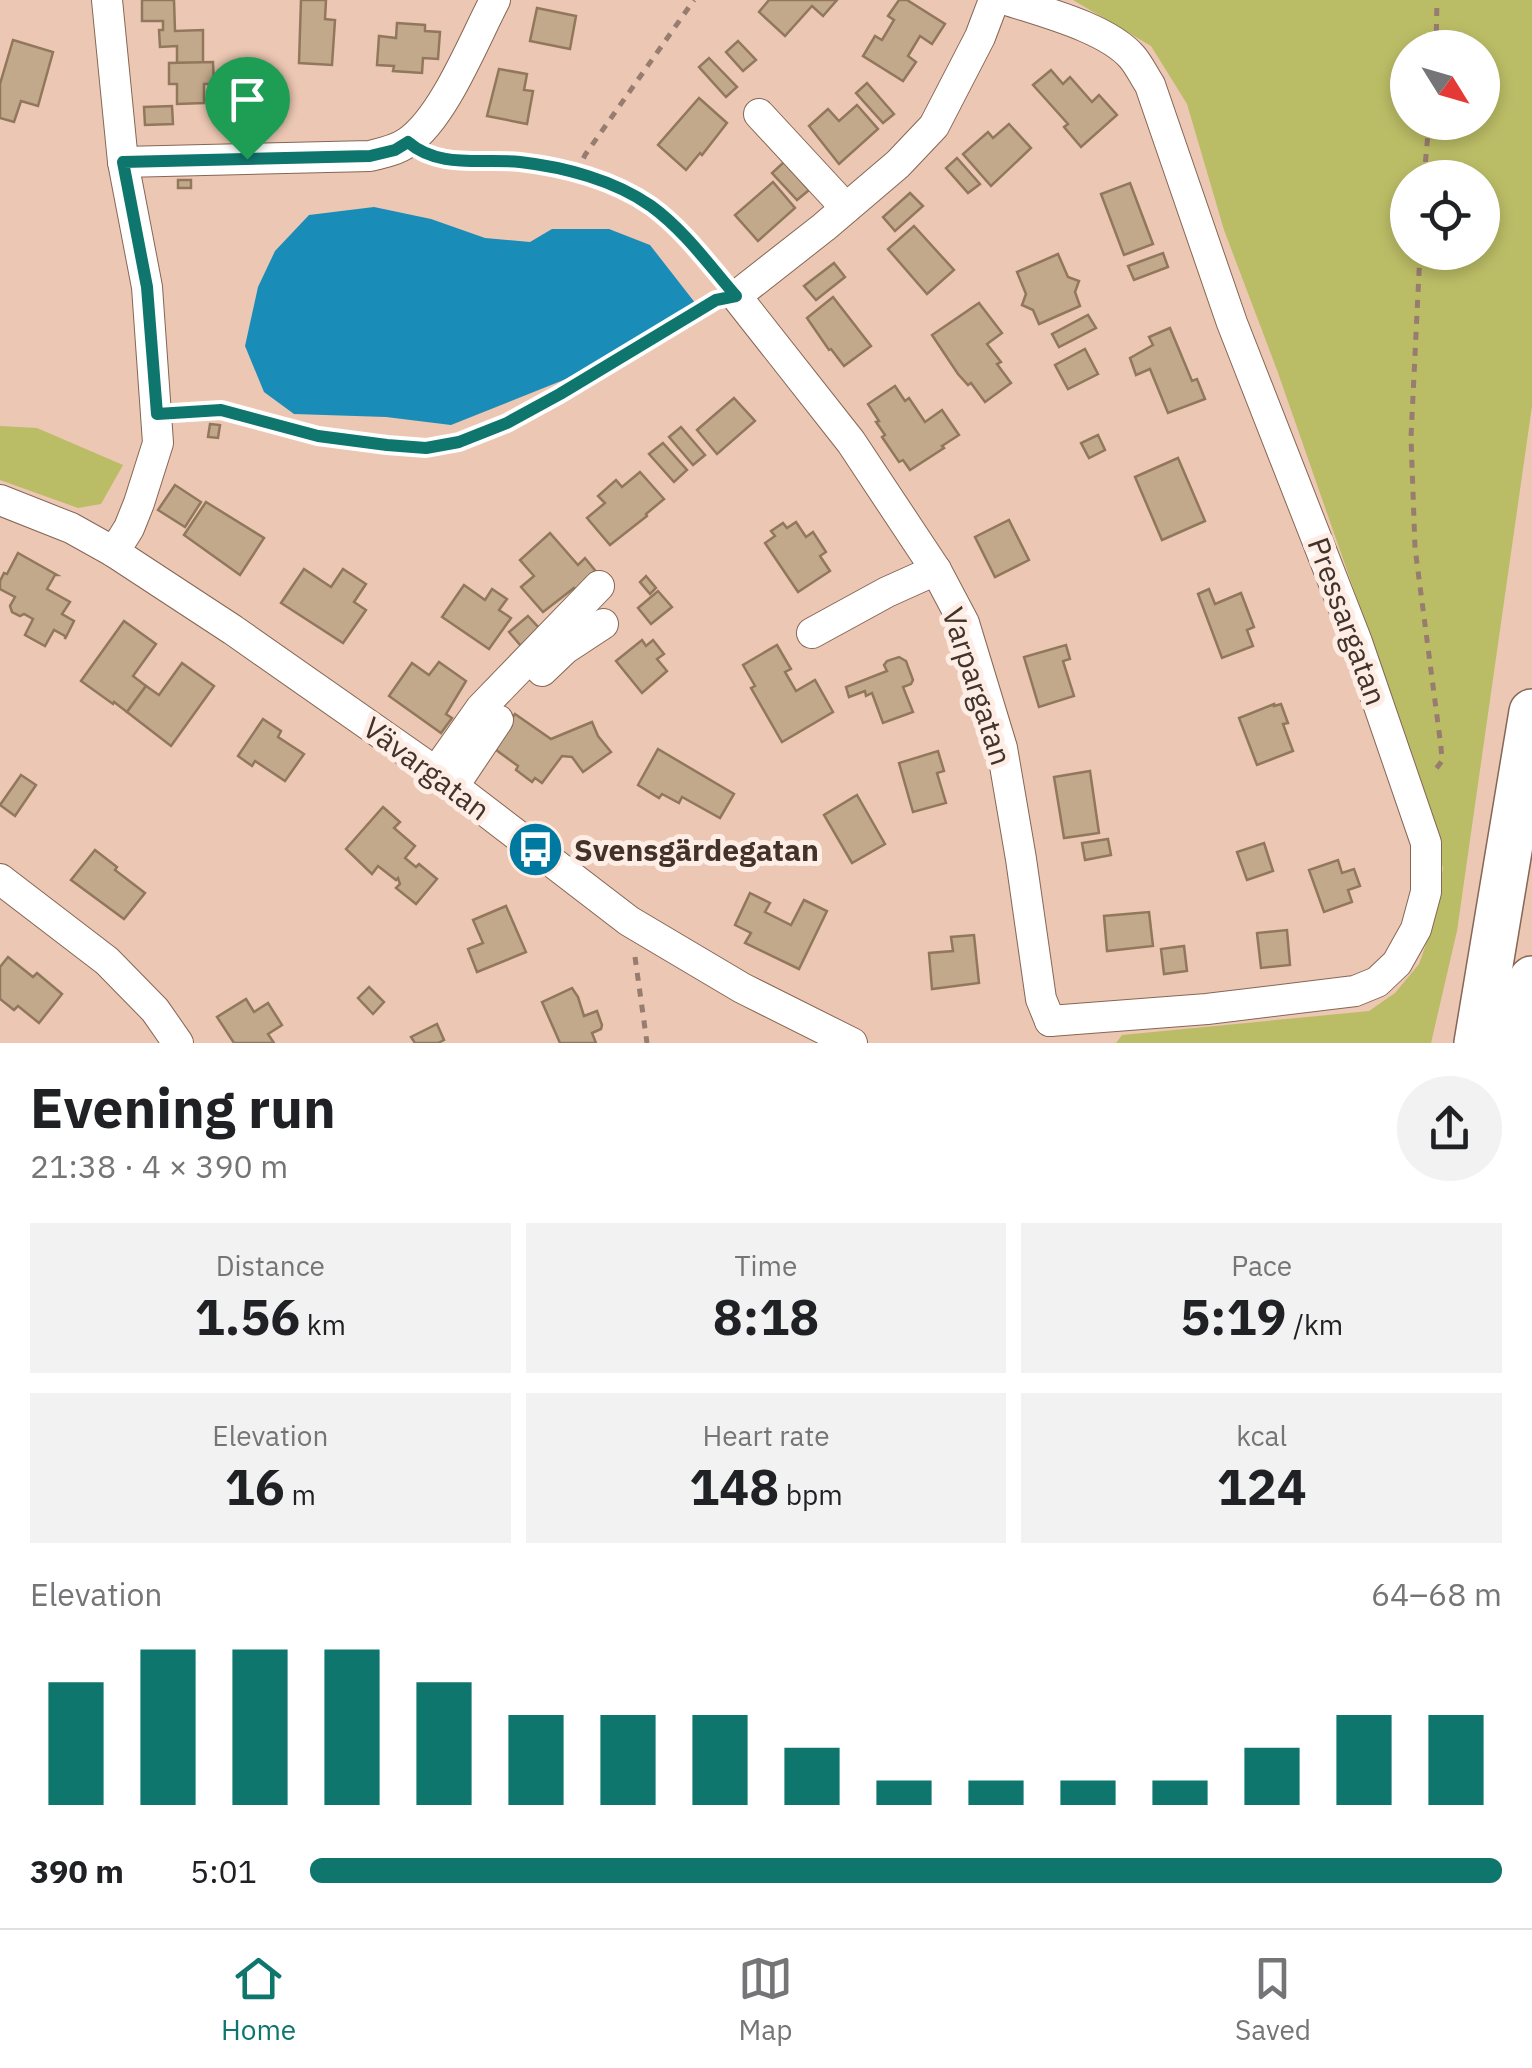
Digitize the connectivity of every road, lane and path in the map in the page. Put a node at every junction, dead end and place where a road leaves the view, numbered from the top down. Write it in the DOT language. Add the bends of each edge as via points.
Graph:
graph roads {
  1 [pos="107,0"];
  2 [pos="495,0"];
  3 [pos="694,0"];
  4 [pos="994,0"];
  5 [pos="1007,0"];
  6 [pos="1436,0"];
  7 [pos="1436,30"];
  8 [pos="759,114"];
  9 [pos="408,142"];
  10 [pos="123,162"];
  11 [pos="577,173"];
  12 [pos="846,208"];
  13 [pos="1419,270"];
  14 [pos="736,296"];
  15 [pos="157,414"];
  16 [pos="0,500"];
  17 [pos="114,552"];
  18 [pos="936,570"];
  19 [pos="599,586"];
  20 [pos="602,624"];
  21 [pos="812,633"];
  22 [pos="1532,712"];
  23 [pos="444,780"];
  24 [pos="1407,786"];
  25 [pos="0,880"];
  26 [pos="640,928"];
  27 [pos="1532,979"];
  28 [pos="1045,1032"];
  29 [pos="848,1042"];
  30 [pos="178,1043"];
  31 [pos="647,1043"];
  32 [pos="1476,1043"];
  33 [pos="1521,1043"];
  1 -- 10 [label="street"];
  2 -- 9 [label="street" via="434,118"];
  3 -- 11 [label="path"];
  4 -- 12 [label="street" via="934,126"];
  5 -- 24 [label="street, Pressargatan" via="1108,40 1131,56 1150,85"];
  6 -- 7 [label="path"];
  8 -- 12 [label="street"];
  9 -- 10 [label="street" via="370,156"];
  9 -- 11 [label="path" via="421,153 457,161 519,162"];
  10 -- 15 [label="street" via="147,287"];
  11 -- 14 [label="path" via="650,206"];
  12 -- 14 [label="street"];
  13 -- 24 [label="path" via="1411,437 1414,548 1442,761 1430,776"];
  14 -- 15 [label="path" via="716,300 560,394 459,442 426,448 318,436 221,410"];
  14 -- 18 [label="street, Varpargatan" via="852,442"];
  15 -- 17 [label="street" via="158,442 139,503"];
  16 -- 17 [label="street, Vävargatan"];
  17 -- 23 [label="street, Vävargatan"];
  18 -- 21 [label="street"];
  18 -- 28 [label="street, Varpargatan" via="964,623 1002,748"];
  19 -- 23 [label="street" via="480,708"];
  20 -- 23 [label="street" via="519,693"];
  22 -- 32 [label="highway"];
  23 -- 26 [label="street, Vävargatan"];
  24 -- 28 [label="street, Pressargatan" via="1426,843 1426,892 1416,929 1377,982 1354,992"];
  25 -- 30 [label="street" via="106,961"];
  26 -- 29 [label="street, Vävargatan"];
  26 -- 31 [label="path" via="634,947"];
  27 -- 33 [label="highway"];
}
